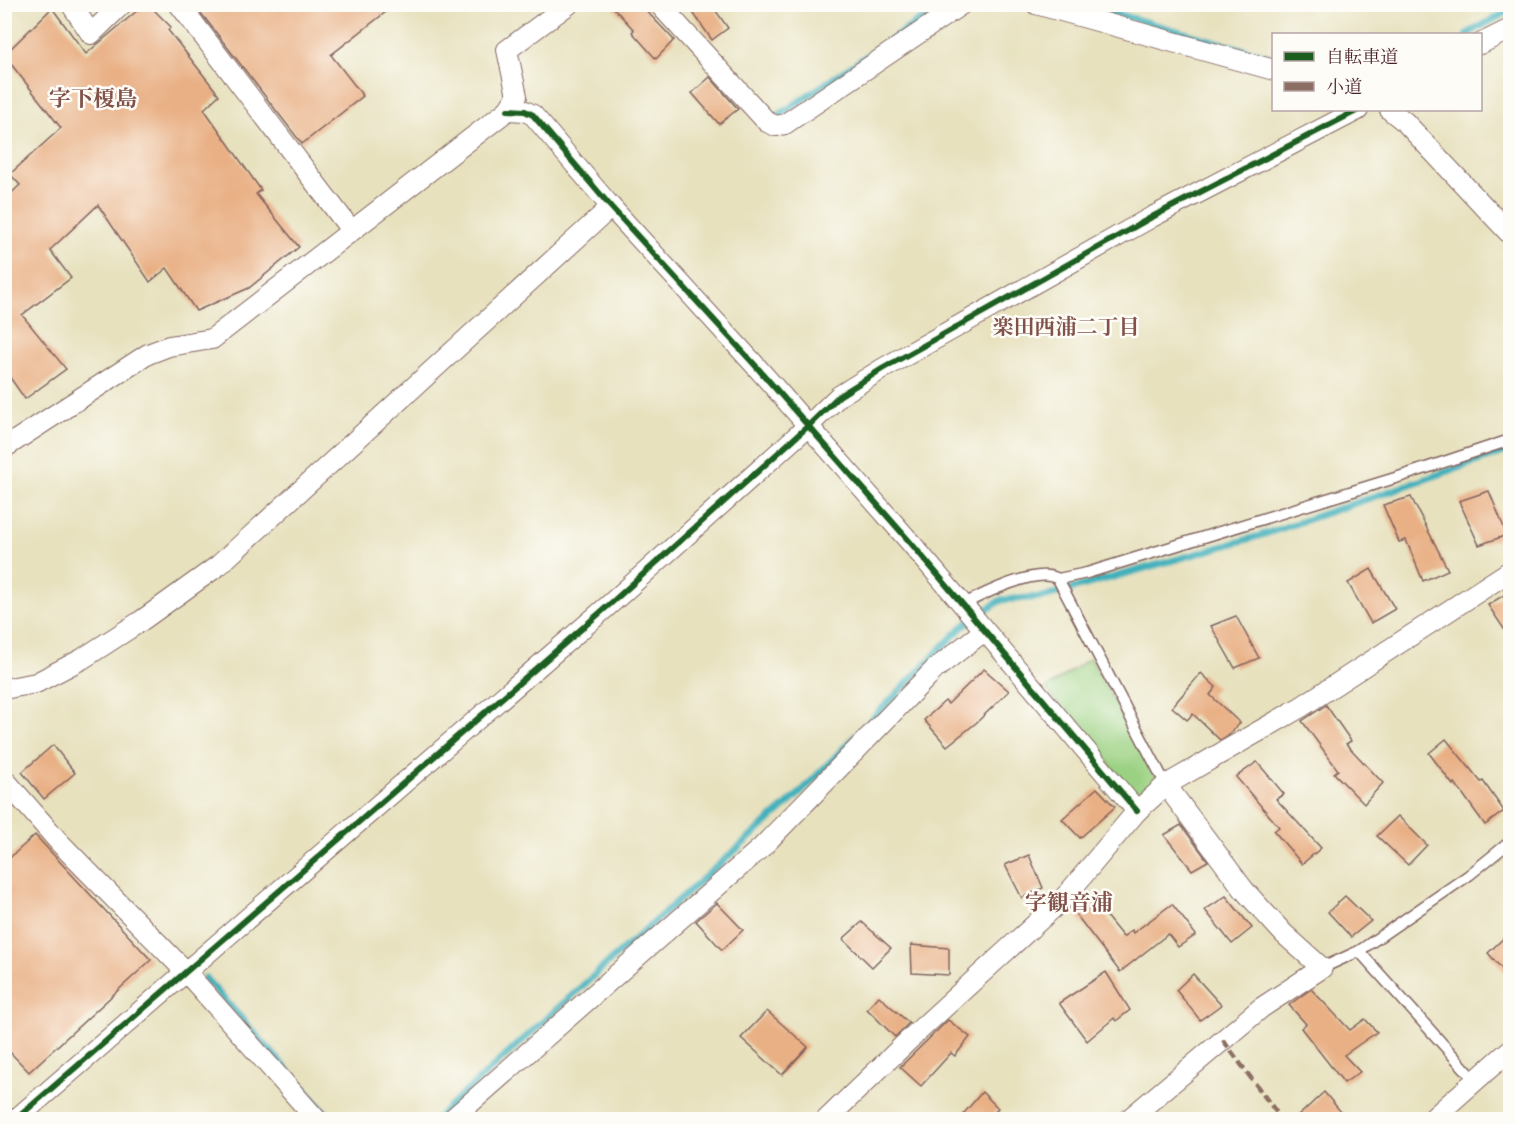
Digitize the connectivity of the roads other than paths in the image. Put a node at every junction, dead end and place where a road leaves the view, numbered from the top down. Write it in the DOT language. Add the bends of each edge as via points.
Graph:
graph roads {
  1 [pos="71,4"];
  2 [pos="122,4"];
  3 [pos="179,4"];
  4 [pos="569,4"];
  5 [pos="659,4"];
  6 [pos="962,4"];
  7 [pos="1036,4"];
  8 [pos="1510,29"];
  9 [pos="1482,43"];
  10 [pos="1272,69"];
  11 [pos="508,110"];
  12 [pos="1356,111"];
  13 [pos="1391,111"];
  14 [pos="611,207"];
  15 [pos="351,230"];
  16 [pos="1510,234"];
  17 [pos="807,427"];
  18 [pos="1510,440"];
  19 [pos="4,448"];
  20 [pos="1510,571"];
  21 [pos="1058,579"];
  22 [pos="962,604"];
  23 [pos="984,631"];
  24 [pos="4,689"];
  25 [pos="4,779"];
  26 [pos="1166,785"];
  27 [pos="1137,812"];
  28 [pos="1510,842"];
  29 [pos="1359,951"];
  30 [pos="1322,968"];
  31 [pos="187,973"];
  32 [pos="1510,1050"];
  33 [pos="1475,1080"];
  34 [pos="1438,1117"];
  35 [pos="15,1119"];
  36 [pos="317,1119"];
  37 [pos="451,1119"];
  38 [pos="826,1119"];
  39 [pos="1128,1119"];
  1 -- 2 [label="street" via="91,34"];
  3 -- 15 [label="street"];
  4 -- 11 [label="street" via="507,50 517,96"];
  5 -- 6 [label="street" via="767,122 776,126 785,124"];
  7 -- 10 [label="street"];
  8 -- 9 [label="street"];
  11 -- 14 [label="street" via="533,115"];
  11 -- 15 [label="street"];
  12 -- 17 [label="street" via="1152,218 882,369 838,396"];
  13 -- 16 [label="street"];
  14 -- 17 [label="street"];
  14 -- 24 [label="street" via="219,565 82,659 36,683"];
  15 -- 19 [label="street" via="212,339 148,354"];
  17 -- 22 [label="street"];
  17 -- 31 [label="street"];
  18 -- 21 [label="lane"];
  20 -- 26 [label="street" via="1301,708"];
  21 -- 22 [label="lane" via="1032,577 997,587"];
  21 -- 26 [label="lane"];
  22 -- 23 [label="street"];
  23 -- 27 [label="street"];
  23 -- 37 [label="street" via="935,669 762,847"];
  25 -- 31 [label="street" via="59,842"];
  26 -- 27 [label="street"];
  26 -- 30 [label="street" via="1244,890"];
  27 -- 38 [label="street" via="1064,898"];
  28 -- 29 [label="lane"];
  29 -- 30 [label="lane"];
  29 -- 33 [label="lane"];
  30 -- 39 [label="street" via="1261,1008"];
  31 -- 35 [label="street"];
  31 -- 36 [label="street"];
  32 -- 33 [label="street"];
  33 -- 34 [label="street"];
}
